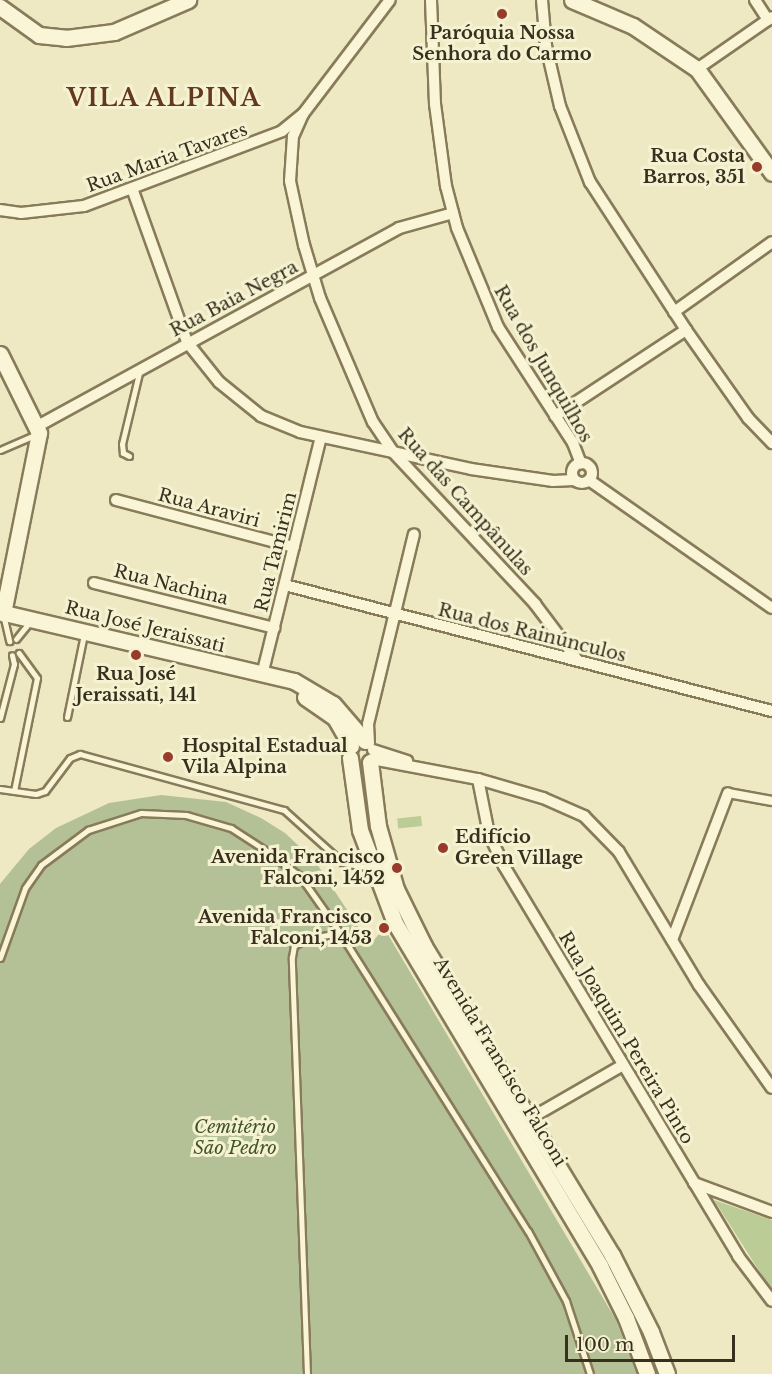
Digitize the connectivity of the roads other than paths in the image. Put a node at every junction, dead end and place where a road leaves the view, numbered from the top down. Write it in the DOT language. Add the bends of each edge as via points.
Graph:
graph roads {
  1 [pos="188,0"];
  2 [pos="390,0"];
  3 [pos="431,0"];
  4 [pos="542,0"];
  5 [pos="572,0"];
  6 [pos="755,0"];
  7 [pos="0,7"];
  8 [pos="770,18"];
  9 [pos="697,69"];
  10 [pos="303,114"];
  11 [pos="772,173"];
  12 [pos="133,191"];
  13 [pos="0,210"];
  14 [pos="453,213"];
  15 [pos="772,242"];
  16 [pos="313,276"];
  17 [pos="674,312"];
  18 [pos="686,330"];
  19 [pos="187,342"];
  20 [pos="0,354"];
  21 [pos="140,368"];
  22 [pos="555,416"];
  23 [pos="38,430"];
  24 [pos="321,436"];
  25 [pos="772,443"];
  26 [pos="0,450"];
  27 [pos="393,452"];
  28 [pos="129,456"];
  29 [pos="581,464"];
  30 [pos="574,480"];
  31 [pos="589,480"];
  32 [pos="116,500"];
  33 [pos="414,534"];
  34 [pos="294,547"];
  35 [pos="94,582"];
  36 [pos="285,585"];
  37 [pos="772,608"];
  38 [pos="1,612"];
  39 [pos="395,615"];
  40 [pos="32,620"];
  41 [pos="274,628"];
  42 [pos="84,632"];
  43 [pos="16,639"];
  44 [pos="9,641"];
  45 [pos="19,653"];
  46 [pos="12,655"];
  47 [pos="24,661"];
  48 [pos="578,661"];
  49 [pos="14,664"];
  50 [pos="262,675"];
  51 [pos="280,679"];
  52 [pos="772,711"];
  53 [pos="67,717"];
  54 [pos="0,718"];
  55 [pos="364,751"];
  56 [pos="478,779"];
  57 [pos="0,789"];
  58 [pos="14,791"];
  59 [pos="728,793"];
  60 [pos="772,801"];
  61 [pos="372,868"];
  62 [pos="340,933"];
  63 [pos="672,940"];
  64 [pos="0,958"];
  65 [pos="623,1065"];
  66 [pos="772,1069"];
  67 [pos="758,1072"];
  68 [pos="772,1088"];
  69 [pos="530,1118"];
  70 [pos="516,1127"];
  71 [pos="694,1183"];
  72 [pos="772,1212"];
  73 [pos="772,1301"];
  74 [pos="307,1374"];
  75 [pos="590,1374"];
  76 [pos="647,1374"];
  77 [pos="667,1374"];
  1 -- 7 [label="main road" via="114,32 66,38 31,31"];
  2 -- 10 [label="street, Rua Maria Tavares"];
  3 -- 14 [label="street, Rua dos Junquilhos" via="435,104"];
  4 -- 17 [label="street" via="546,46 572,143 605,209"];
  5 -- 9 [label="main road" via="633,26"];
  6 -- 8 [label="street"];
  8 -- 9 [label="street"];
  9 -- 11 [label="main road"];
  10 -- 12 [label="street, Rua Maria Tavares" via="267,138"];
  10 -- 16 [label="street, Rua das Campânulas" via="294,136 290,181"];
  12 -- 13 [label="street, Rua Maria Tavares" via="56,211"];
  12 -- 19 [label="street"];
  14 -- 16 [label="street, Rua Baia Negra" via="399,228"];
  14 -- 22 [label="street, Rua dos Junquilhos" via="498,327"];
  15 -- 17 [label="street"];
  16 -- 19 [label="street, Rua Baia Negra"];
  16 -- 27 [label="street, Rua das Campânulas" via="344,360"];
  17 -- 18 [label="street"];
  18 -- 22 [label="street"];
  18 -- 25 [label="street" via="748,418"];
  19 -- 21 [label="street, Rua Baia Negra"];
  19 -- 24 [label="street" via="241,402 279,423"];
  20 -- 23 [label="main road"];
  21 -- 23 [label="street, Rua Baia Negra"];
  21 -- 28 [label="lane" via="121,450"];
  22 -- 29 [label="street, Rua dos Junquilhos"];
  23 -- 26 [label="lane"];
  23 -- 38 [label="main road"];
  24 -- 27 [label="street"];
  24 -- 34 [label="street, Rua Tamirim"];
  27 -- 30 [label="street" via="471,469 553,481"];
  27 -- 48 [label="street, Rua das Campânulas" via="535,604"];
  29 -- 30 [label="street" via="573,469"];
  29 -- 31 [label="street" via="591,469"];
  30 -- 31 [label="street"];
  31 -- 37 [label="street"];
  32 -- 34 [label="street, Rua Araviri"];
  33 -- 39 [label="street"];
  34 -- 36 [label="street, Rua Tamirim"];
  35 -- 41 [label="street, Rua Nachina"];
  36 -- 39 [label="street, Rua dos Rainúnculos"];
  36 -- 41 [label="street, Rua Tamirim"];
  38 -- 40 [label="main road, Rua José Jeraissati"];
  38 -- 44 [label="lane"];
  39 -- 48 [label="street, Rua dos Rainúnculos"];
  39 -- 55 [label="street"];
  40 -- 42 [label="main road, Rua José Jeraissati"];
  40 -- 43 [label="lane"];
  41 -- 50 [label="street, Rua Tamirim"];
  42 -- 50 [label="main road, Rua José Jeraissati"];
  42 -- 53 [label="lane"];
  45 -- 47 [label="lane"];
  46 -- 49 [label="lane"];
  47 -- 49 [label="lane"];
  47 -- 58 [label="lane" via="37,678"];
  48 -- 52 [label="street, Rua dos Rainúnculos"];
  49 -- 54 [label="lane"];
  50 -- 51 [label="main road, Rua José Jeraissati"];
  51 -- 55 [label="main road, Avenida Francisco Falconi" via="335,718"];
  55 -- 56 [label="street"];
  55 -- 61 [label="main road, Avenida Francisco Falconi" via="360,830"];
  55 -- 69 [label="main road, Avenida Francisco Falconi" via="378,826 396,889 424,946"];
  56 -- 63 [label="street" via="543,798 584,816 619,852"];
  56 -- 65 [label="street, Rua Joaquim Pereira Pinto" via="489,834 504,866"];
  57 -- 58 [label="lane"];
  58 -- 61 [label="lane" via="36,794 45,790 70,758 80,754 284,810 344,863"];
  59 -- 60 [label="street"];
  59 -- 63 [label="street"];
  61 -- 70 [label="main road, Avenida Francisco Falconi" via="395,923"];
  62 -- 64 [label="lane" via="300,876 231,828 186,815 141,813 88,830 41,865 26,888"];
  62 -- 74 [label="lane" via="305,939 294,946 292,957"];
  62 -- 75 [label="lane" via="528,1231 566,1301"];
  63 -- 67 [label="street"];
  65 -- 69 [label="street"];
  65 -- 71 [label="street, Rua Joaquim Pereira Pinto"];
  66 -- 67 [label="street"];
  67 -- 68 [label="street"];
  69 -- 70 [label="street"];
  69 -- 77 [label="main road, Avenida Francisco Falconi" via="631,1291"];
  70 -- 76 [label="main road, Avenida Francisco Falconi" via="600,1266 626,1318"];
  71 -- 72 [label="street"];
  71 -- 73 [label="street, Rua Joaquim Pereira Pinto" via="738,1256"];
}
